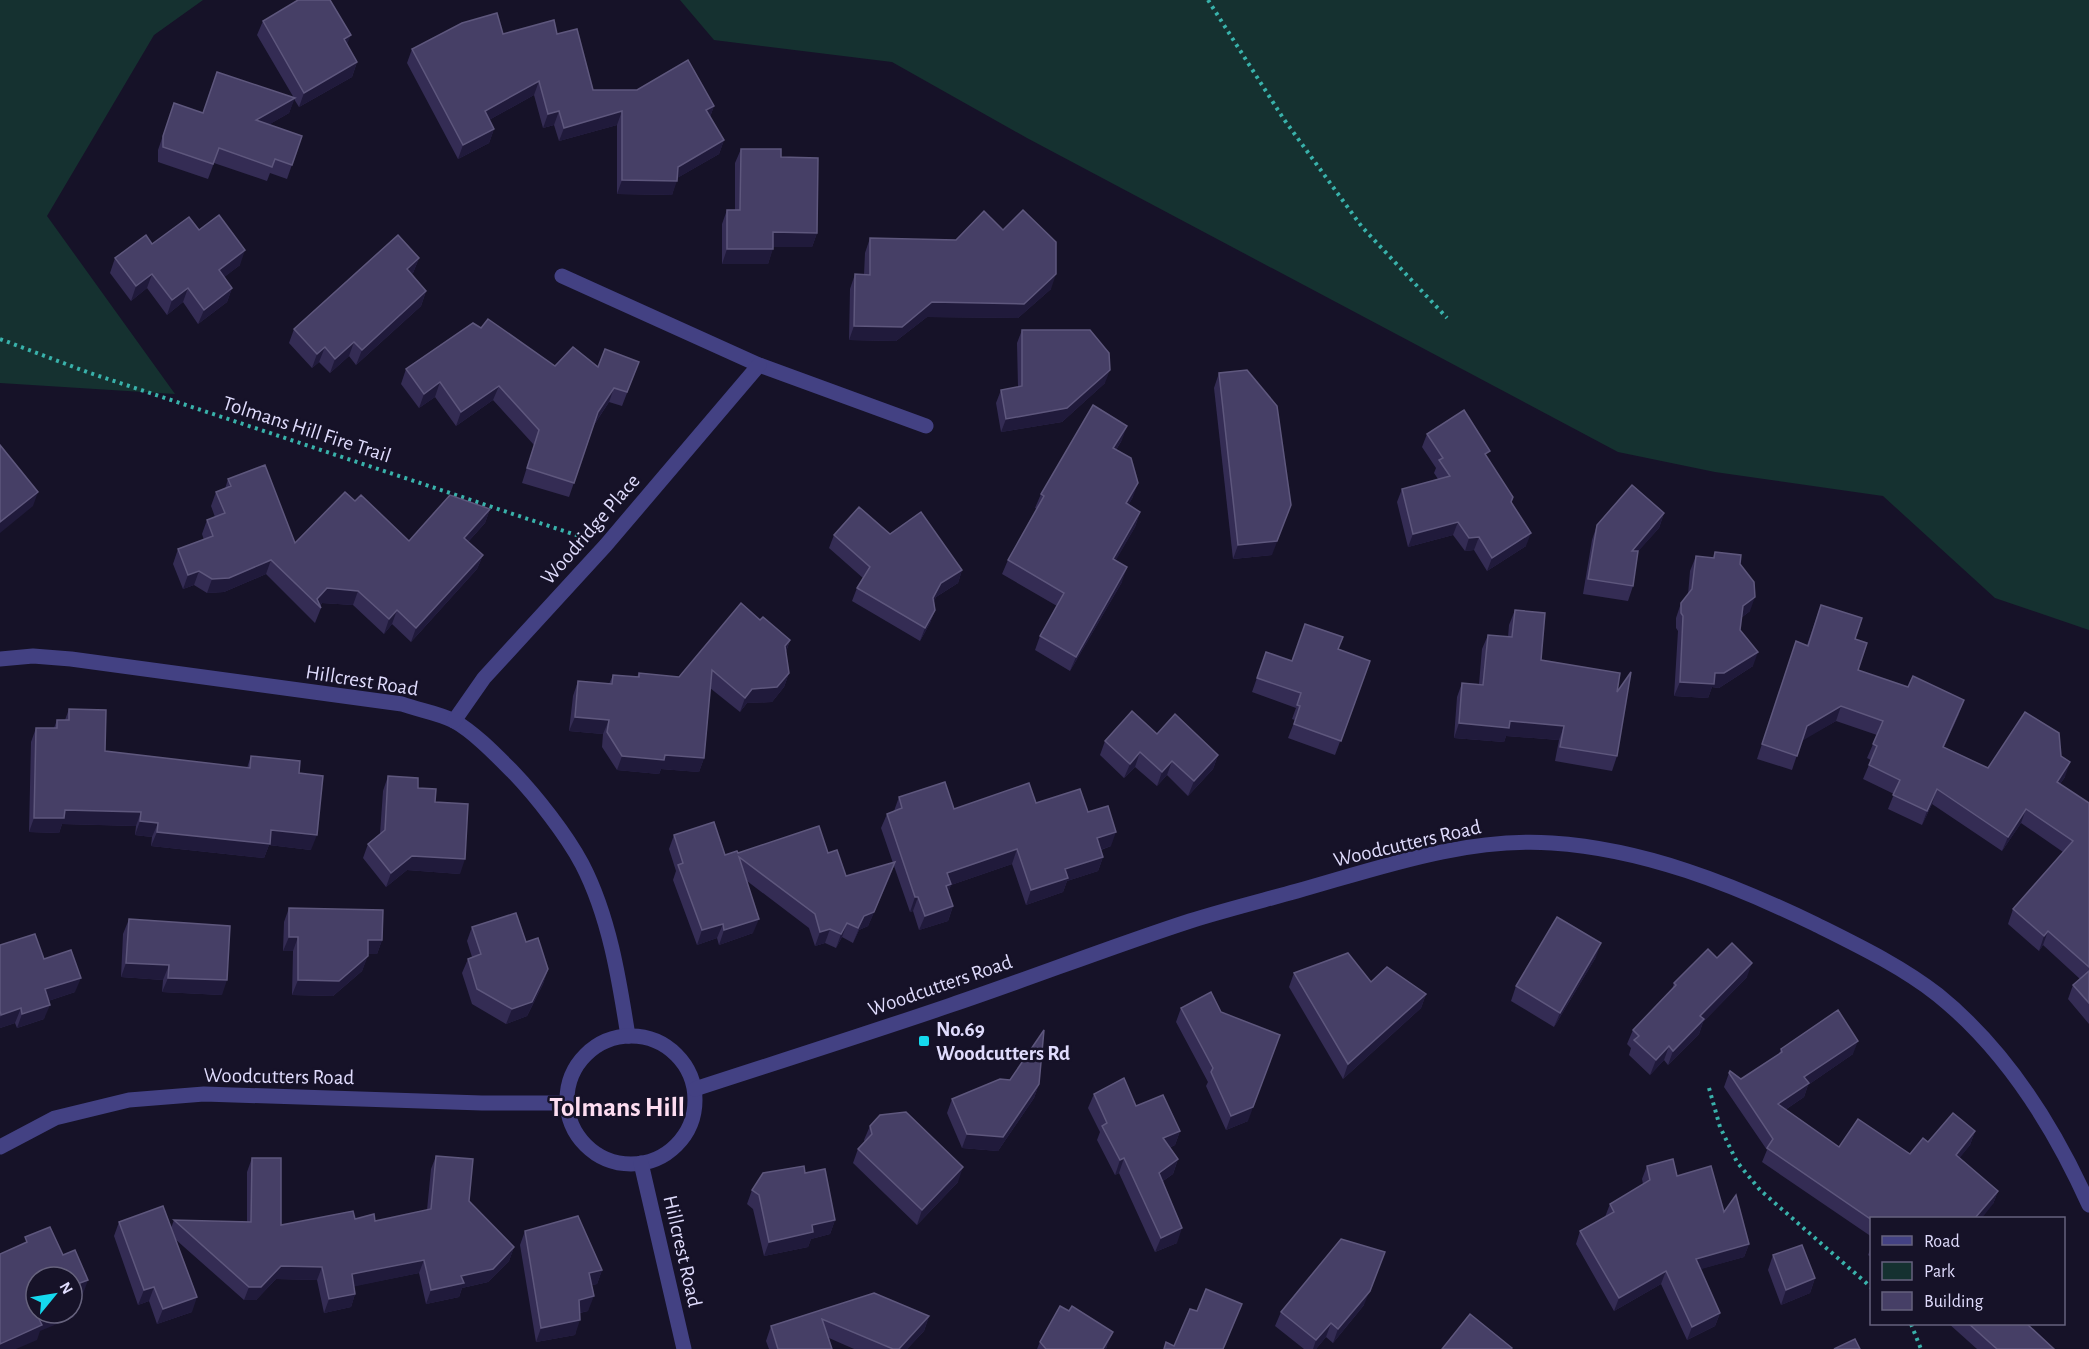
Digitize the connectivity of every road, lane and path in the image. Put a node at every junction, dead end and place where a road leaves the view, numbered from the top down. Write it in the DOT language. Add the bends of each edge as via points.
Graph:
graph roads {
  1 [pos="1208,0"];
  2 [pos="562,276"];
  3 [pos="1447,318"];
  4 [pos="0,339"];
  5 [pos="759,365"];
  6 [pos="926,426"];
  7 [pos="606,545"];
  8 [pos="0,659"];
  9 [pos="454,721"];
  10 [pos="628,1036"];
  11 [pos="1709,1088"];
  12 [pos="695,1089"];
  13 [pos="567,1103"];
  14 [pos="0,1148"];
  15 [pos="641,1163"];
  16 [pos="2089,1205"];
  17 [pos="1870,1286"];
  18 [pos="1912,1325"];
  19 [pos="684,1349"];
  20 [pos="1921,1349"];
  1 -- 3 [label="path" via="1283,118 1362,227"];
  2 -- 5 [label="street"];
  4 -- 7 [label="path, Tolmans Hill Fire Trail" via="87,372"];
  5 -- 6 [label="street"];
  5 -- 7 [label="street, Woodridge Place"];
  7 -- 9 [label="street, Woodridge Place" via="484,678"];
  8 -- 9 [label="street, Hillcrest Road" via="71,659 402,704"];
  9 -- 10 [label="street, Hillcrest Road" via="494,752 529,789 581,863 609,939"];
  10 -- 12 [label="street" via="665,1045 690,1073"];
  10 -- 13 [label="street" via="609,1039 584,1057 569,1083"];
  11 -- 17 [label="path" via="1720,1127 1737,1162 1760,1190"];
  12 -- 15 [label="street" via="688,1130 676,1146"];
  12 -- 16 [label="street, Woodcutters Road" via="1213,915 1411,859 1484,845 1549,843 1612,850 1738,889 1843,938 1936,994 1968,1022 2028,1094 2054,1135"];
  13 -- 14 [label="street, Woodcutters Road" via="204,1094 129,1100 55,1118"];
  13 -- 15 [label="street" via="572,1124 583,1142 599,1156 620,1163"];
  15 -- 19 [label="street, Hillcrest Road"];
  18 -- 20 [label="path"];
}
